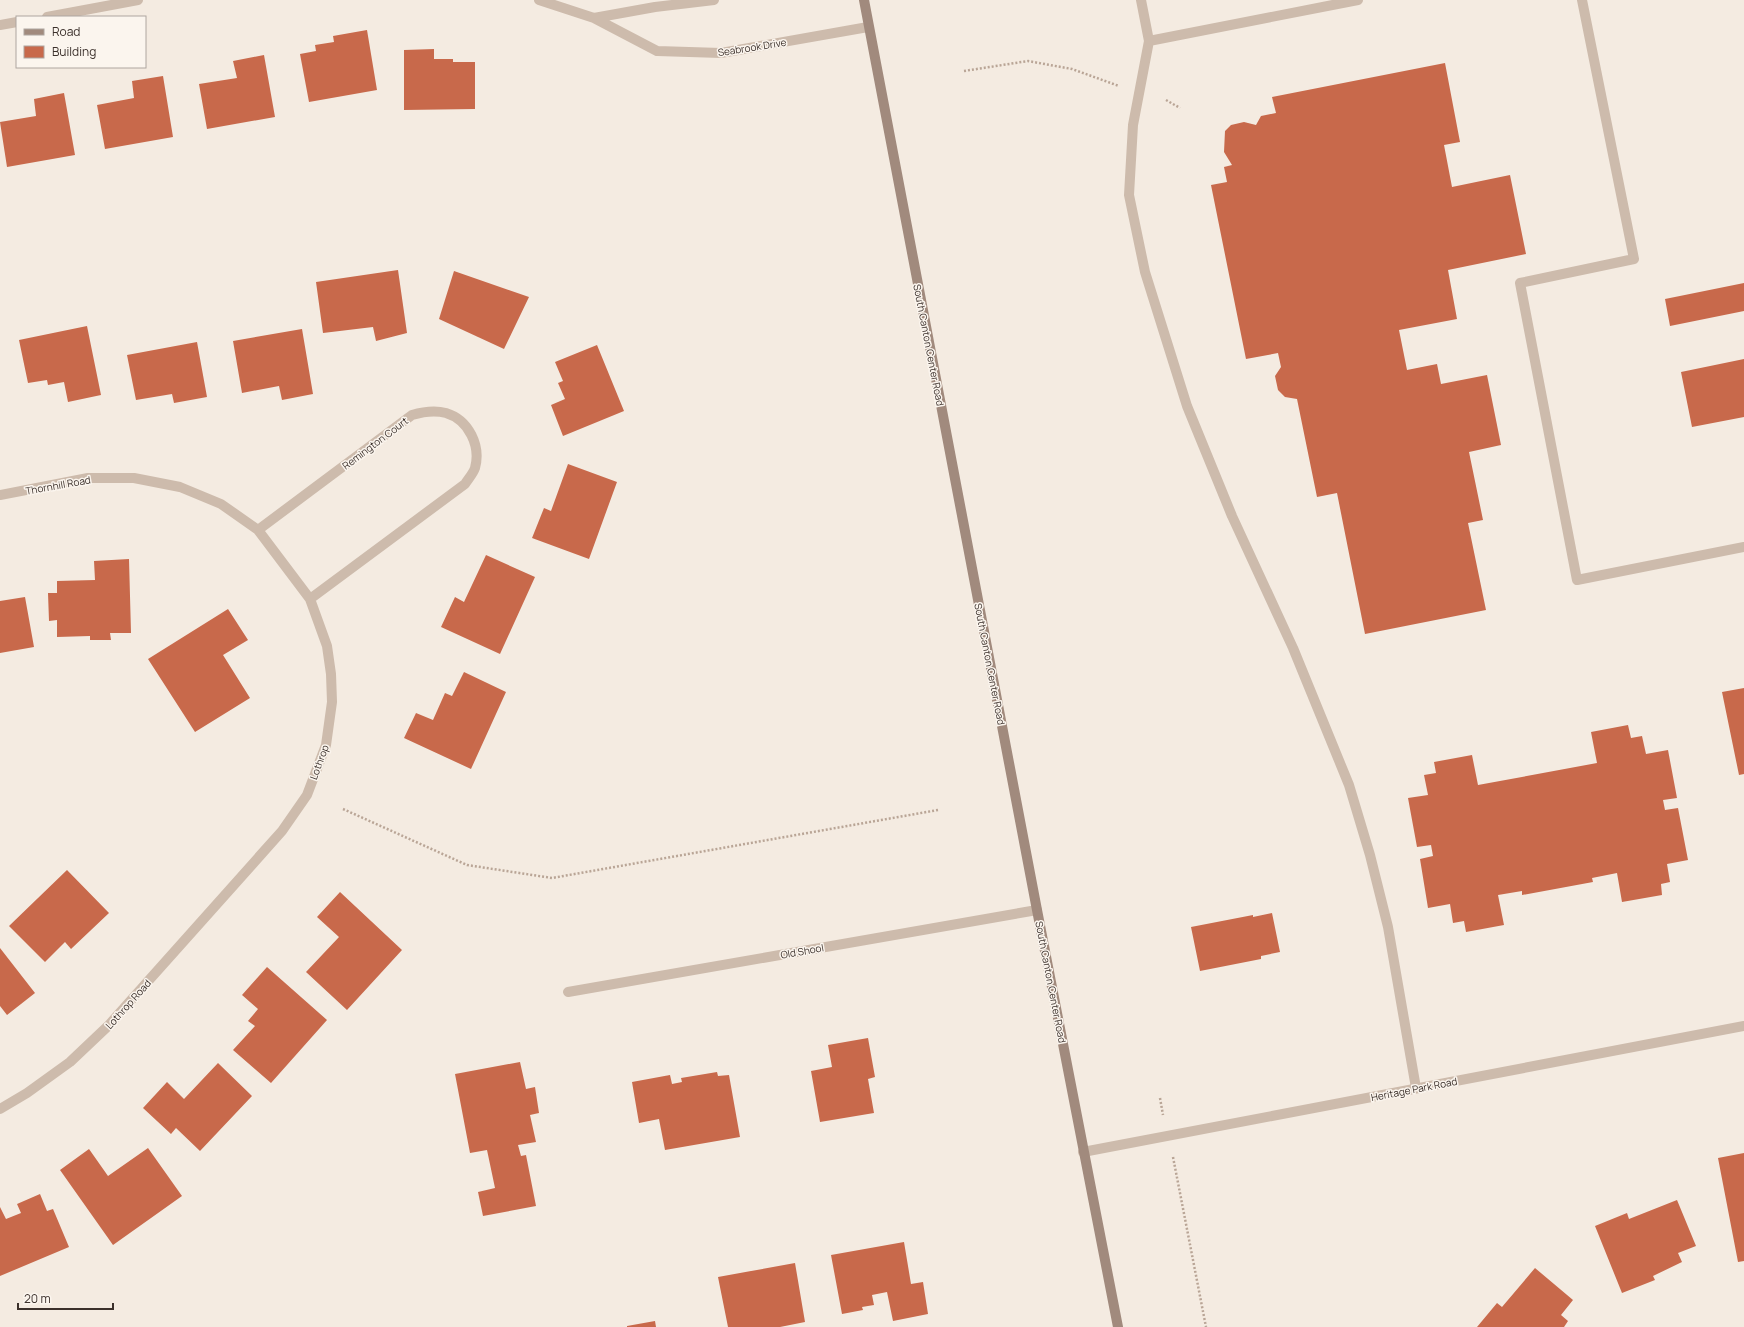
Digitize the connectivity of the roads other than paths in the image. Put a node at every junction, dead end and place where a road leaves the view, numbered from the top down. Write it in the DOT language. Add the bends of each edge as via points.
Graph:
graph roads {
  1 [pos="138,0"];
  2 [pos="539,0"];
  3 [pos="714,0"];
  4 [pos="864,0"];
  5 [pos="1141,0"];
  6 [pos="1358,0"];
  7 [pos="1582,0"];
  8 [pos="52,16"];
  9 [pos="594,18"];
  10 [pos="16,22"];
  11 [pos="0,25"];
  12 [pos="868,27"];
  13 [pos="1149,41"];
  14 [pos="0,495"];
  15 [pos="258,530"];
  16 [pos="1744,547"];
  17 [pos="310,599"];
  18 [pos="238,879"];
  19 [pos="1037,910"];
  20 [pos="568,992"];
  21 [pos="1744,1026"];
  22 [pos="1416,1088"];
  23 [pos="0,1109"];
  24 [pos="1083,1152"];
  25 [pos="1118,1327"];
  1 -- 8 [label="street"];
  2 -- 9 [label="street, Seabrook Drive"];
  3 -- 9 [label="street, Seabrook Drive"];
  4 -- 12 [label="main road, South Canton Center Road"];
  5 -- 13 [label="street"];
  6 -- 13 [label="street"];
  7 -- 16 [label="street" via="1634,259 1520,283 1577,580"];
  9 -- 12 [label="street, Seabrook Drive" via="657,51 721,53"];
  10 -- 11 [label="street"];
  12 -- 19 [label="main road, South Canton Center Road"];
  13 -- 22 [label="street" via="1133,125 1129,195 1145,272 1187,406 1232,516 1293,648 1349,785 1388,928"];
  14 -- 15 [label="street, Thornhill Road" via="88,478 134,478 194,492 221,504"];
  15 -- 17 [label="street, Thornhill Road"];
  15 -- 17 [label="street, Remington Court" via="412,415 445,412 458,418 466,426 472,435 476,457 474,469 465,484"];
  17 -- 18 [label="street, Lothrop" via="327,646 331,674 332,702 326,745 307,795 282,831"];
  18 -- 23 [label="street, Lothrop Road" via="108,1026 70,1062 28,1093"];
  19 -- 20 [label="street, Old Shool"];
  19 -- 24 [label="main road, South Canton Center Road"];
  21 -- 22 [label="street, Heritage Park Road"];
  22 -- 24 [label="street, Heritage Park Road"];
  24 -- 25 [label="main road, South Canton Center Road"];
}
